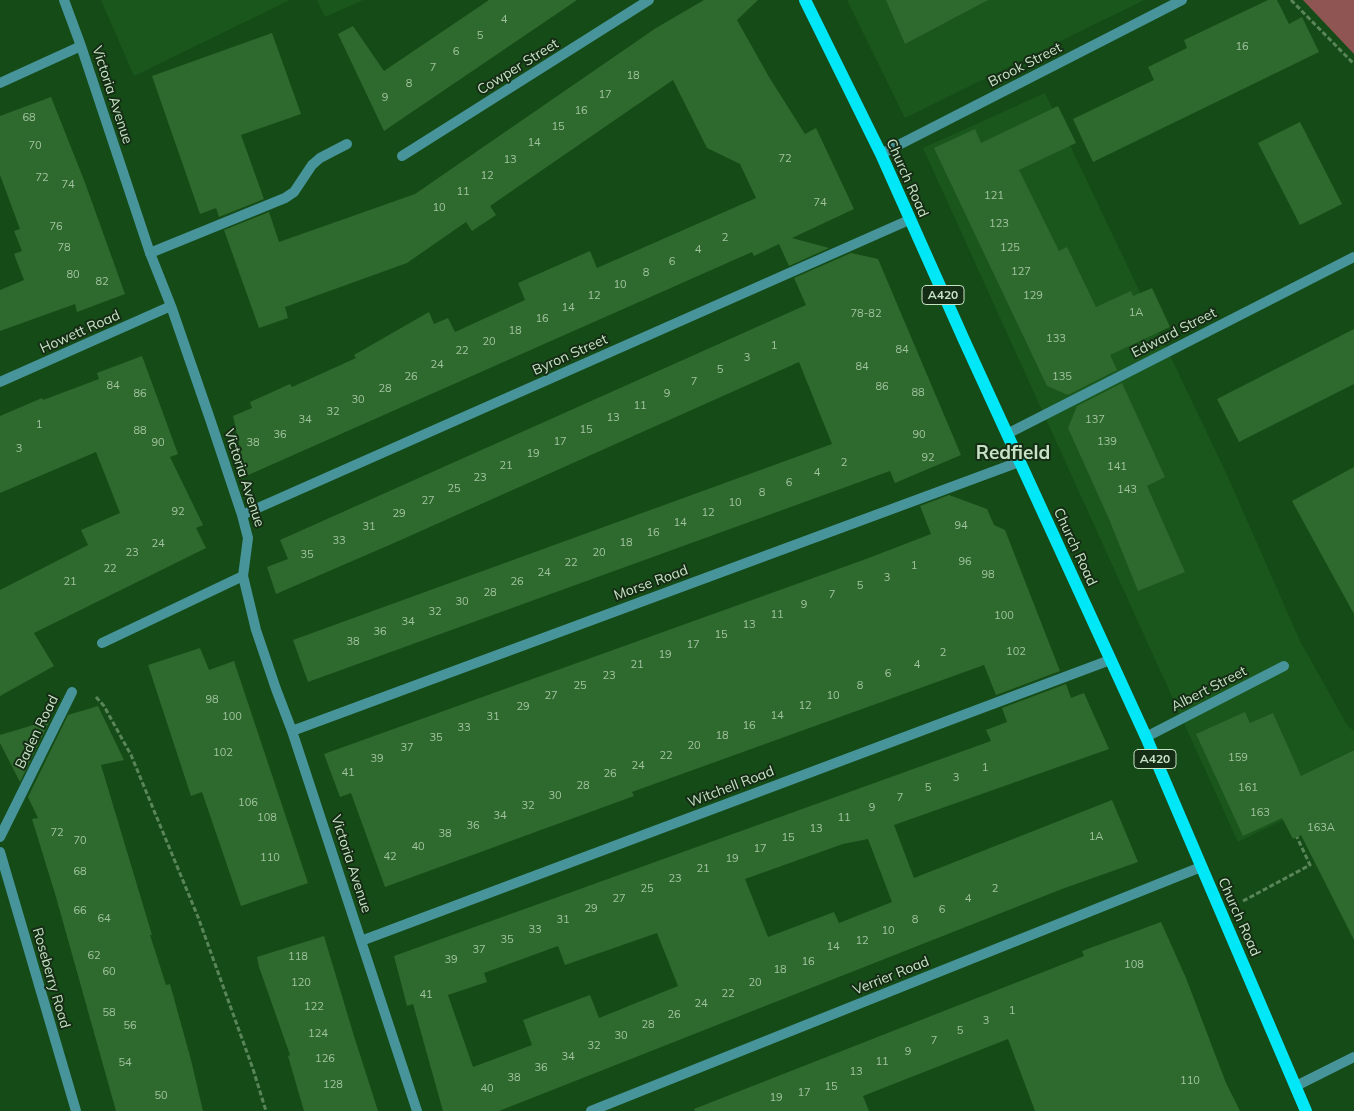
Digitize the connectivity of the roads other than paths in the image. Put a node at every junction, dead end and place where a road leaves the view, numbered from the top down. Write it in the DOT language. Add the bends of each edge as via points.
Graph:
graph roads {
  1 [pos="64,0"];
  2 [pos="649,0"];
  3 [pos="805,0"];
  4 [pos="1182,0"];
  5 [pos="81,46"];
  6 [pos="0,83"];
  7 [pos="347,144"];
  8 [pos="881,154"];
  9 [pos="402,156"];
  10 [pos="909,220"];
  11 [pos="150,253"];
  12 [pos="1354,257"];
  13 [pos="171,306"];
  14 [pos="0,382"];
  15 [pos="1007,434"];
  16 [pos="1019,462"];
  17 [pos="242,515"];
  18 [pos="244,576"];
  19 [pos="102,643"];
  20 [pos="1110,660"];
  21 [pos="1284,666"];
  22 [pos="72,692"];
  23 [pos="292,731"];
  24 [pos="1146,737"];
  25 [pos="0,837"];
  26 [pos="0,852"];
  27 [pos="1201,867"];
  28 [pos="361,941"];
  29 [pos="1354,1057"];
  30 [pos="1296,1086"];
  31 [pos="1304,1110"];
  32 [pos="76,1111"];
  33 [pos="417,1111"];
  34 [pos="591,1111"];
  1 -- 5 [label="street, Victoria Avenue"];
  2 -- 9 [label="street, Cowper Street"];
  3 -- 8 [label="main road, Church Road / A420"];
  4 -- 8 [label="street, Brook Street"];
  5 -- 6 [label="street"];
  5 -- 11 [label="street, Victoria Avenue"];
  7 -- 11 [label="street" via="320,158 294,192 285,198"];
  8 -- 10 [label="main road, Church Road / A420"];
  10 -- 15 [label="main road, Church Road / A420"];
  10 -- 17 [label="street, Byron Street"];
  11 -- 13 [label="street, Victoria Avenue"];
  12 -- 15 [label="street, Edward Street"];
  13 -- 14 [label="street, Howett Road"];
  13 -- 17 [label="street, Victoria Avenue"];
  15 -- 16 [label="main road, Church Road / A420"];
  16 -- 20 [label="main road, Church Road / A420"];
  16 -- 23 [label="street, Morse Road"];
  17 -- 18 [label="street, Victoria Avenue" via="248,538"];
  18 -- 19 [label="street"];
  18 -- 23 [label="street, Victoria Avenue" via="256,630"];
  20 -- 24 [label="main road, Church Road / A420"];
  20 -- 28 [label="street, Witchell Road"];
  21 -- 24 [label="street, Albert Street"];
  22 -- 25 [label="street, Baden Road"];
  23 -- 28 [label="street, Victoria Avenue"];
  24 -- 27 [label="main road, Church Road / A420"];
  26 -- 32 [label="street, Roseberry Road"];
  27 -- 30 [label="main road, Church Road / A420"];
  27 -- 34 [label="street, Verrier Road"];
  28 -- 33 [label="street, Victoria Avenue"];
  29 -- 30 [label="street"];
  30 -- 31 [label="main road, Church Road / A420"];
}
